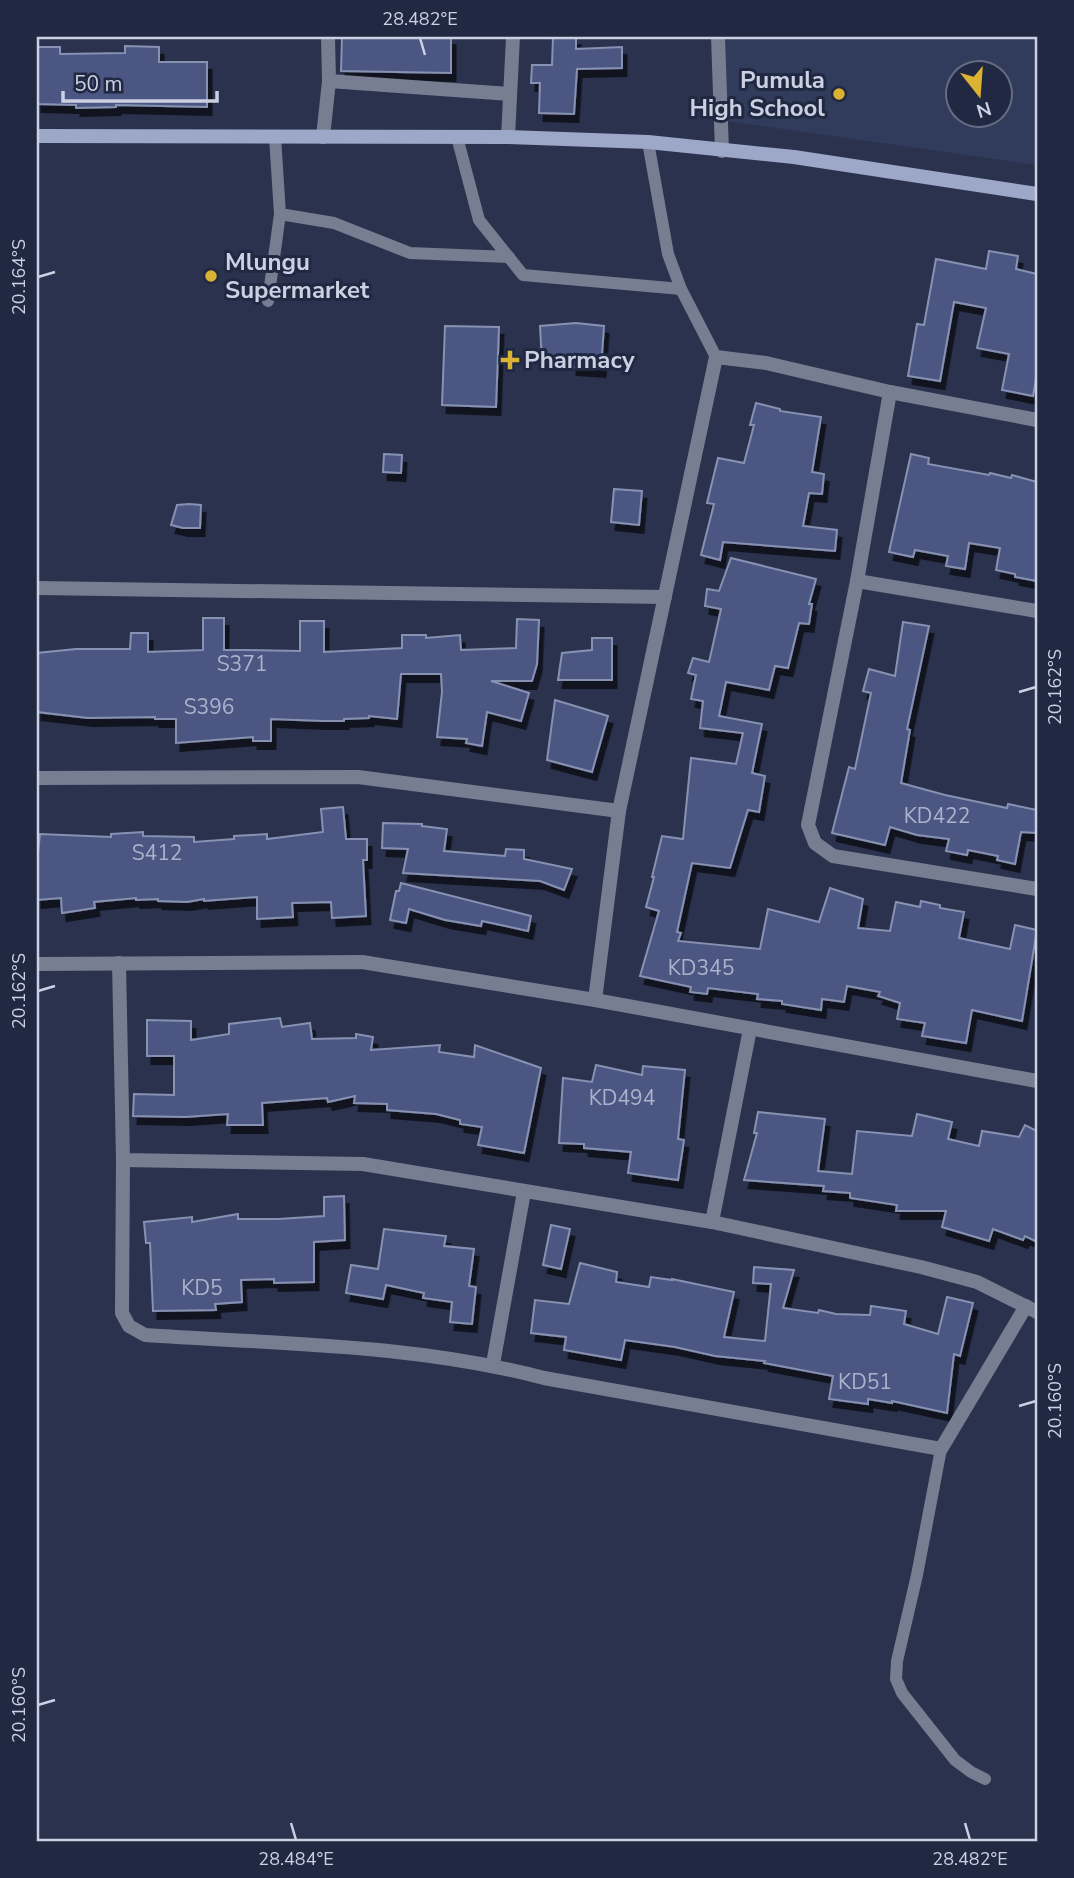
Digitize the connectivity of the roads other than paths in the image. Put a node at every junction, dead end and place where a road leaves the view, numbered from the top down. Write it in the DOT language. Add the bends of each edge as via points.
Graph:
graph roads {
  1 [pos="328,37"];
  2 [pos="513,37"];
  3 [pos="718,37"];
  4 [pos="329,81"];
  5 [pos="510,94"];
  6 [pos="37,136"];
  7 [pos="275,136"];
  8 [pos="323,137"];
  9 [pos="508,137"];
  10 [pos="457,138"];
  11 [pos="648,142"];
  12 [pos="722,151"];
  13 [pos="1037,194"];
  14 [pos="280,214"];
  15 [pos="509,257"];
  16 [pos="681,289"];
  17 [pos="268,301"];
  18 [pos="716,357"];
  19 [pos="890,392"];
  20 [pos="1037,420"];
  21 [pos="857,581"];
  22 [pos="37,588"];
  23 [pos="665,597"];
  24 [pos="1037,611"];
  25 [pos="37,778"];
  26 [pos="619,811"];
  27 [pos="1037,889"];
  28 [pos="119,963"];
  29 [pos="37,964"];
  30 [pos="595,1000"];
  31 [pos="750,1029"];
  32 [pos="1037,1081"];
  33 [pos="122,1160"];
  34 [pos="524,1192"];
  35 [pos="712,1222"];
  36 [pos="1032,1309"];
  37 [pos="493,1364"];
  38 [pos="942,1449"];
  39 [pos="985,1779"];
  1 -- 4 [label="street"];
  2 -- 5 [label="street"];
  3 -- 12 [label="street"];
  4 -- 5 [label="street"];
  4 -- 8 [label="street"];
  5 -- 9 [label="street"];
  6 -- 7 [label="street"];
  7 -- 8 [label="street"];
  7 -- 14 [label="lane"];
  8 -- 10 [label="street"];
  9 -- 10 [label="street"];
  9 -- 11 [label="street"];
  10 -- 15 [label="lane" via="479,220"];
  11 -- 12 [label="street"];
  11 -- 16 [label="lane" via="668,254"];
  12 -- 13 [label="street" via="794,157"];
  14 -- 15 [label="lane" via="334,223 410,253"];
  14 -- 17 [label="lane"];
  15 -- 16 [label="lane" via="523,275"];
  16 -- 18 [label="lane"];
  18 -- 19 [label="street" via="766,363"];
  18 -- 23 [label="street"];
  19 -- 20 [label="street"];
  19 -- 21 [label="street"];
  21 -- 24 [label="street"];
  21 -- 27 [label="street" via="808,825 815,843 834,856"];
  22 -- 23 [label="street"];
  23 -- 26 [label="street"];
  25 -- 26 [label="street" via="359,776"];
  26 -- 30 [label="street"];
  28 -- 29 [label="street"];
  28 -- 30 [label="street" via="362,962"];
  28 -- 33 [label="street"];
  30 -- 31 [label="street"];
  31 -- 32 [label="street"];
  31 -- 35 [label="street"];
  33 -- 34 [label="street" via="363,1164"];
  33 -- 37 [label="street" via="122,1313 129,1326 145,1335 373,1350"];
  34 -- 35 [label="street"];
  34 -- 37 [label="street"];
  35 -- 36 [label="street" via="977,1282"];
  36 -- 38 [label="street"];
  37 -- 38 [label="street" via="544,1378"];
  38 -- 39 [label="lane" via="895,1679 955,1760"];
}
